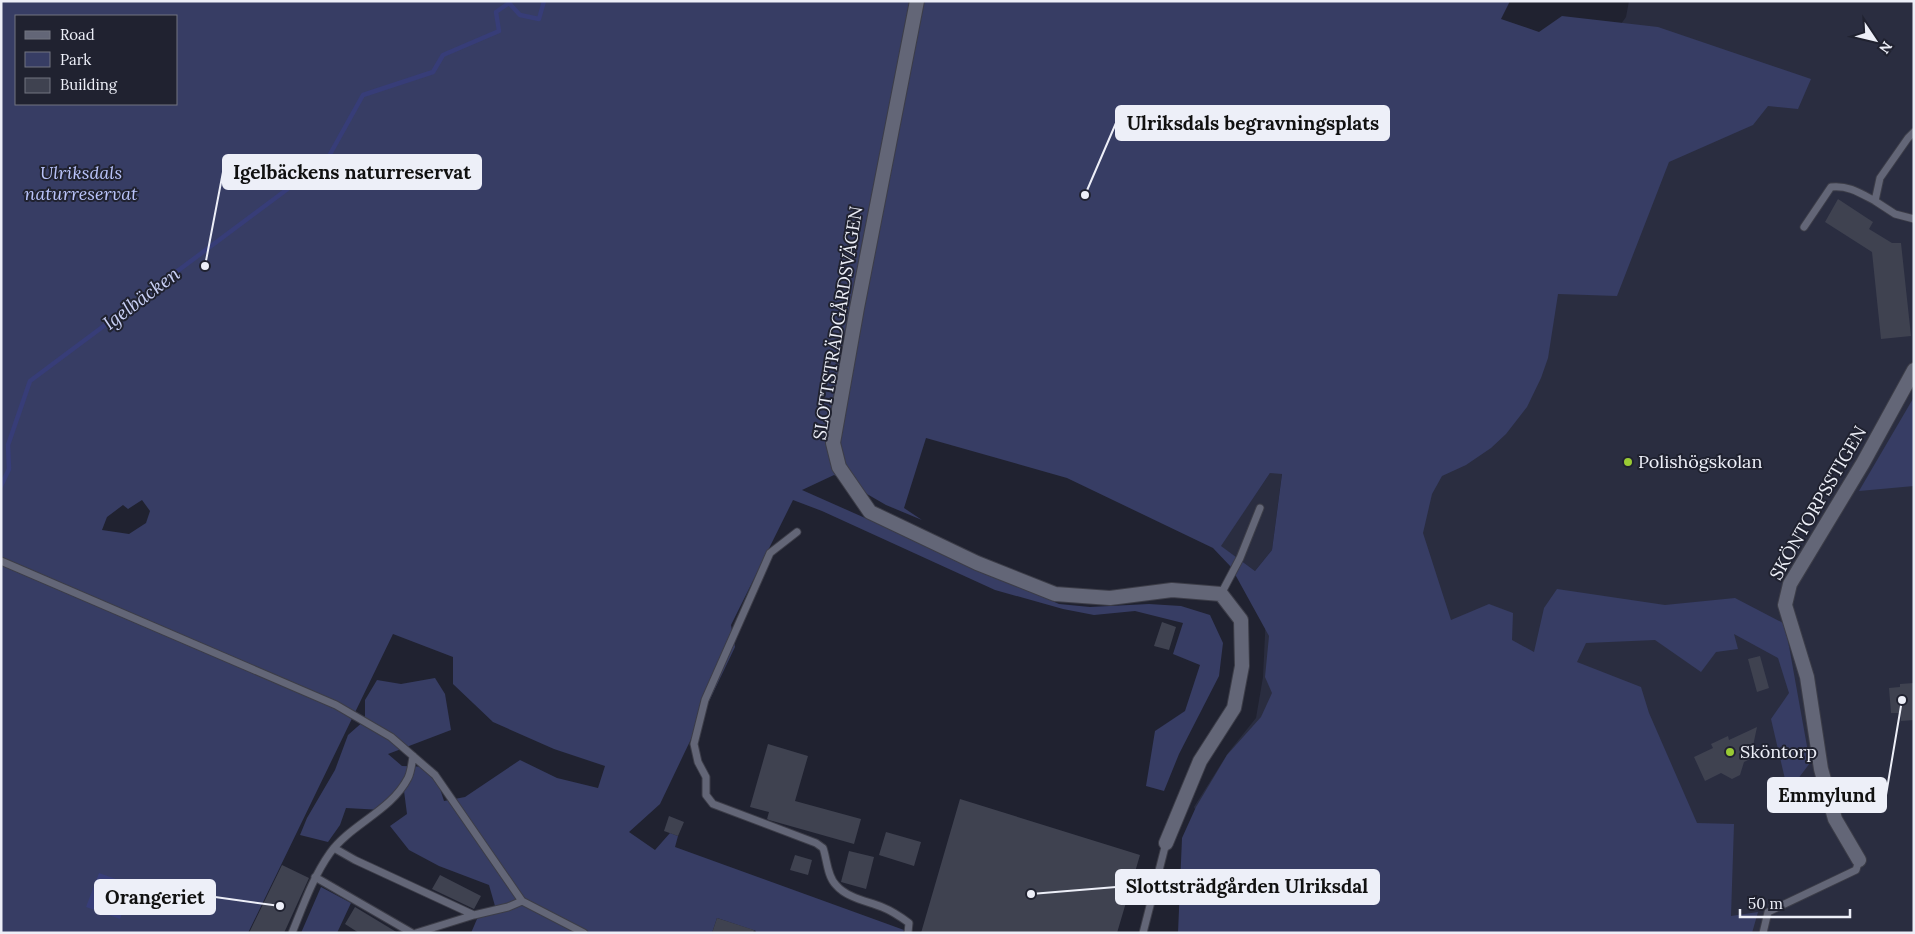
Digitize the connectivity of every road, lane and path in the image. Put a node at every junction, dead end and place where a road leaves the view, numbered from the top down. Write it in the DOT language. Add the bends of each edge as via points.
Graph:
graph roads {
  1 [pos="917,1"];
  2 [pos="1914,132"];
  3 [pos="1875,201"];
  4 [pos="1914,219"];
  5 [pos="1804,227"];
  6 [pos="1914,370"];
  7 [pos="1260,508"];
  8 [pos="797,532"];
  9 [pos="1,562"];
  10 [pos="1221,594"];
  11 [pos="413,756"];
  12 [pos="1166,843"];
  13 [pos="334,848"];
  14 [pos="1859,860"];
  15 [pos="315,877"];
  16 [pos="522,901"];
  17 [pos="474,915"];
  18 [pos="292,933"];
  19 [pos="412,933"];
  20 [pos="416,933"];
  21 [pos="584,933"];
  22 [pos="908,933"];
  23 [pos="1143,933"];
  24 [pos="1763,933"];
  1 -- 10 [label="street, SLOTTSTRÄDGÅRDSVÄGEN" via="856,308 833,443 838,467 870,512 977,563 1055,594 1110,598 1172,590"];
  2 -- 3 [label="lane" via="1880,178"];
  3 -- 4 [label="lane" via="1895,214"];
  3 -- 5 [label="lane" via="1856,190 1831,187"];
  6 -- 14 [label="street, SKÖNTORPSSTIGEN" via="1790,584 1785,605 1807,677 1821,769 1835,819"];
  7 -- 10 [label="lane"];
  8 -- 22 [label="lane" via="770,553 705,700 694,744 706,777 706,795 714,804 816,843 823,848 836,885 854,897 902,917 909,923"];
  9 -- 11 [label="lane" via="336,705 376,726"];
  10 -- 12 [label="street" via="1241,620 1242,666 1234,708 1200,761"];
  11 -- 13 [label="lane" via="409,777 398,794"];
  11 -- 16 [label="lane" via="435,775"];
  12 -- 23 [label="lane"];
  13 -- 15 [label="lane"];
  13 -- 17 [label="lane"];
  14 -- 24 [label="lane" via="1856,870 1768,912"];
  15 -- 18 [label="lane"];
  15 -- 19 [label="lane"];
  16 -- 17 [label="lane"];
  16 -- 21 [label="lane"];
  17 -- 20 [label="lane"];
}
